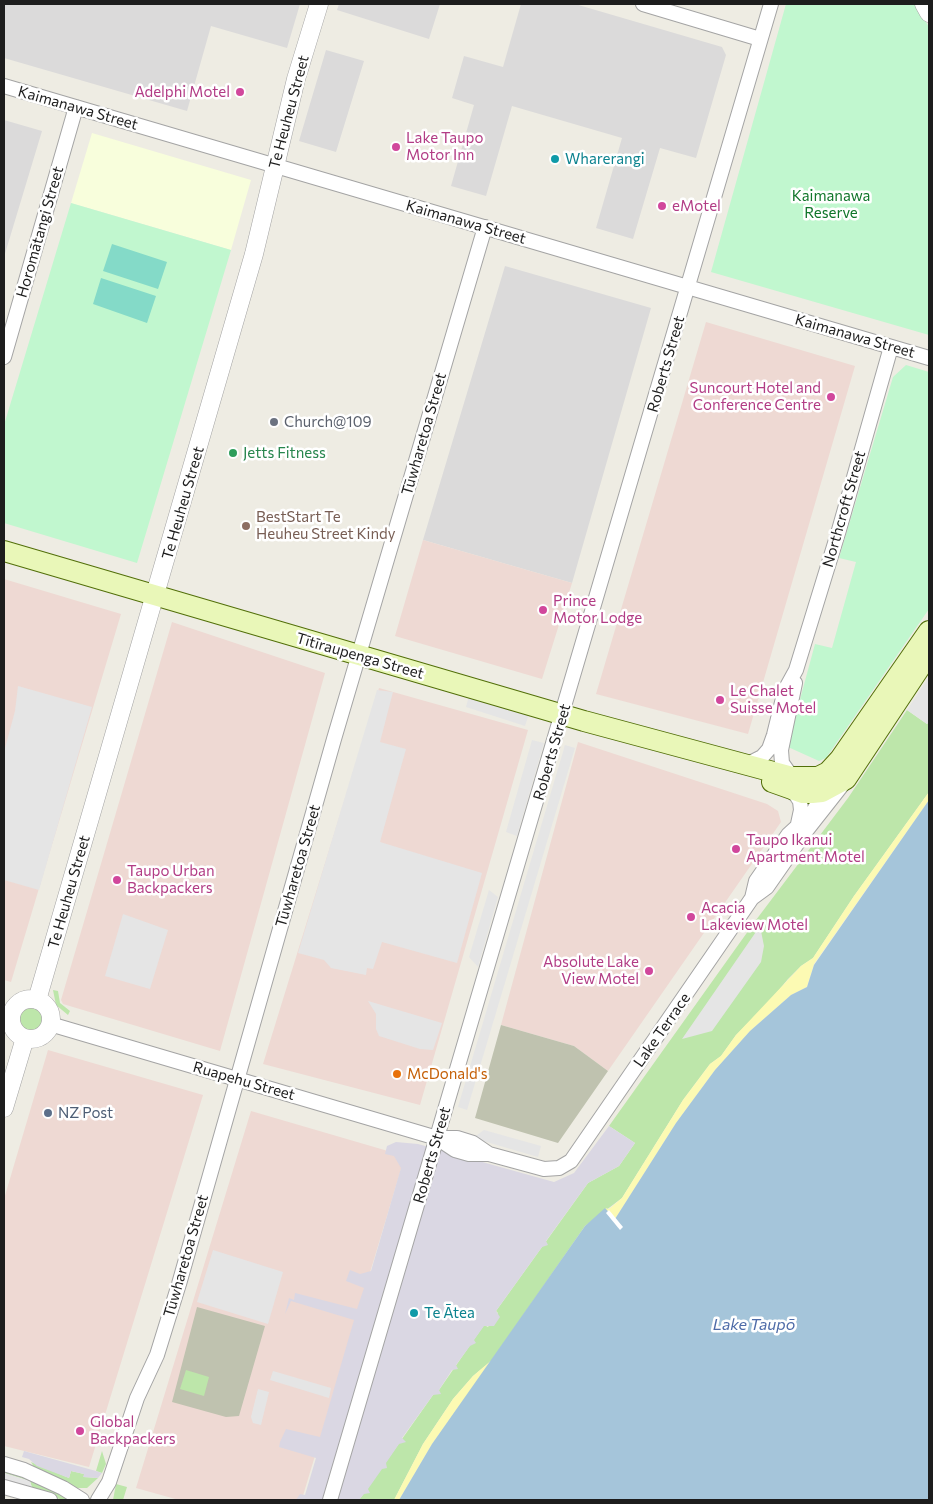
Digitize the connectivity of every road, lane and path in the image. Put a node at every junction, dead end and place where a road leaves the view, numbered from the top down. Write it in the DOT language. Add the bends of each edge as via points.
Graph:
graph roads {
  1 [pos="319,4"];
  2 [pos="643,4"];
  3 [pos="771,4"];
  4 [pos="924,4"];
  5 [pos="929,13"];
  6 [pos="760,39"];
  7 [pos="4,86"];
  8 [pos="76,107"];
  9 [pos="275,165"];
  10 [pos="485,227"];
  11 [pos="688,288"];
  12 [pos="891,347"];
  13 [pos="4,357"];
  14 [pos="929,358"];
  15 [pos="4,551"];
  16 [pos="156,596"];
  17 [pos="929,631"];
  18 [pos="929,654"];
  19 [pos="359,656"];
  20 [pos="796,670"];
  21 [pos="895,680"];
  22 [pos="563,715"];
  23 [pos="718,758"];
  24 [pos="748,764"];
  25 [pos="846,779"];
  26 [pos="789,782"];
  27 [pos="822,792"];
  28 [pos="798,824"];
  29 [pos="752,898"];
  30 [pos="37,1000"];
  31 [pos="8,1012"];
  32 [pos="50,1024"];
  33 [pos="25,1038"];
  34 [pos="237,1080"];
  35 [pos="4,1108"];
  36 [pos="437,1138"];
  37 [pos="570,1161"];
  38 [pos="4,1464"];
  39 [pos="4,1487"];
  40 [pos="50,1500"];
  41 [pos="82,1500"];
  42 [pos="98,1500"];
  43 [pos="330,1500"];
  1 -- 9 [label="street, Te Heuheu Street"];
  2 -- 6 [label="street"];
  3 -- 6 [label="street, Roberts Street"];
  4 -- 5 [label="street"];
  6 -- 11 [label="street, Roberts Street"];
  7 -- 8 [label="street, Kaimanawa Street"];
  8 -- 9 [label="street, Kaimanawa Street"];
  8 -- 13 [label="street, Horomātangi Street"];
  9 -- 10 [label="street, Kaimanawa Street"];
  9 -- 16 [label="street, Te Heuheu Street" via="251,264"];
  10 -- 11 [label="street, Kaimanawa Street"];
  10 -- 19 [label="street, Tūwharetoa Street"];
  11 -- 12 [label="street, Kaimanawa Street"];
  11 -- 22 [label="street, Roberts Street"];
  12 -- 14 [label="street, Kaimanawa Street"];
  12 -- 20 [label="street, Northcroft Street"];
  15 -- 16 [label="main road, Tītīraupenga Street"];
  16 -- 19 [label="main road, Tītīraupenga Street"];
  16 -- 30 [label="street, Te Heuheu Street"];
  17 -- 21 [label="main road, Lake Terrace"];
  18 -- 25 [label="main road, Lake Terrace"];
  19 -- 22 [label="main road, Tītīraupenga Street"];
  19 -- 34 [label="street, Tūwharetoa Street"];
  20 -- 24 [label="street, Northcroft Street" via="785,690 769,749"];
  20 -- 26 [label="street, Northcroft Street" via="781,750"];
  21 -- 26 [label="main road, Lake Terrace" via="828,772"];
  21 -- 27 [label="street, Lake Terrace" via="873,724"];
  22 -- 23 [label="main road, Tītīraupenga Street"];
  22 -- 36 [label="street, Roberts Street"];
  23 -- 24 [label="main road, Tītīraupenga Street"];
  23 -- 26 [label="main road, Tītīraupenga Street" via="738,769"];
  24 -- 26 [label="main road, Tītīraupenga Street"];
  25 -- 27 [label="main road, Lake Terrace"];
  25 -- 29 [label="street, Lake Terrace" via="767,887"];
  26 -- 27 [label="main road, Tītīraupenga Street" via="803,793"];
  26 -- 28 [label="street" via="800,801"];
  27 -- 28 [label="street, Lake Terrace" via="813,812"];
  28 -- 29 [label="street, Lake Terrace" via="756,881"];
  29 -- 37 [label="street, Lake Terrace"];
  30 -- 31 [label="street" via="25,1000"];
  30 -- 32 [label="street" via="47,1007"];
  31 -- 33 [label="street" via="15,1031"];
  32 -- 33 [label="street" via="43,1034"];
  32 -- 34 [label="street, Ruapehu Street"];
  33 -- 35 [label="street"];
  34 -- 36 [label="street, Ruapehu Street"];
  34 -- 42 [label="street, Tūwharetoa Street" via="157,1355 137,1398 109,1482"];
  36 -- 37 [label="street, Ruapehu Street" via="458,1138 489,1154 552,1170"];
  36 -- 43 [label="street, Roberts Street"];
  38 -- 41 [label="street" via="24,1470"];
  39 -- 40 [label="street"];
}
